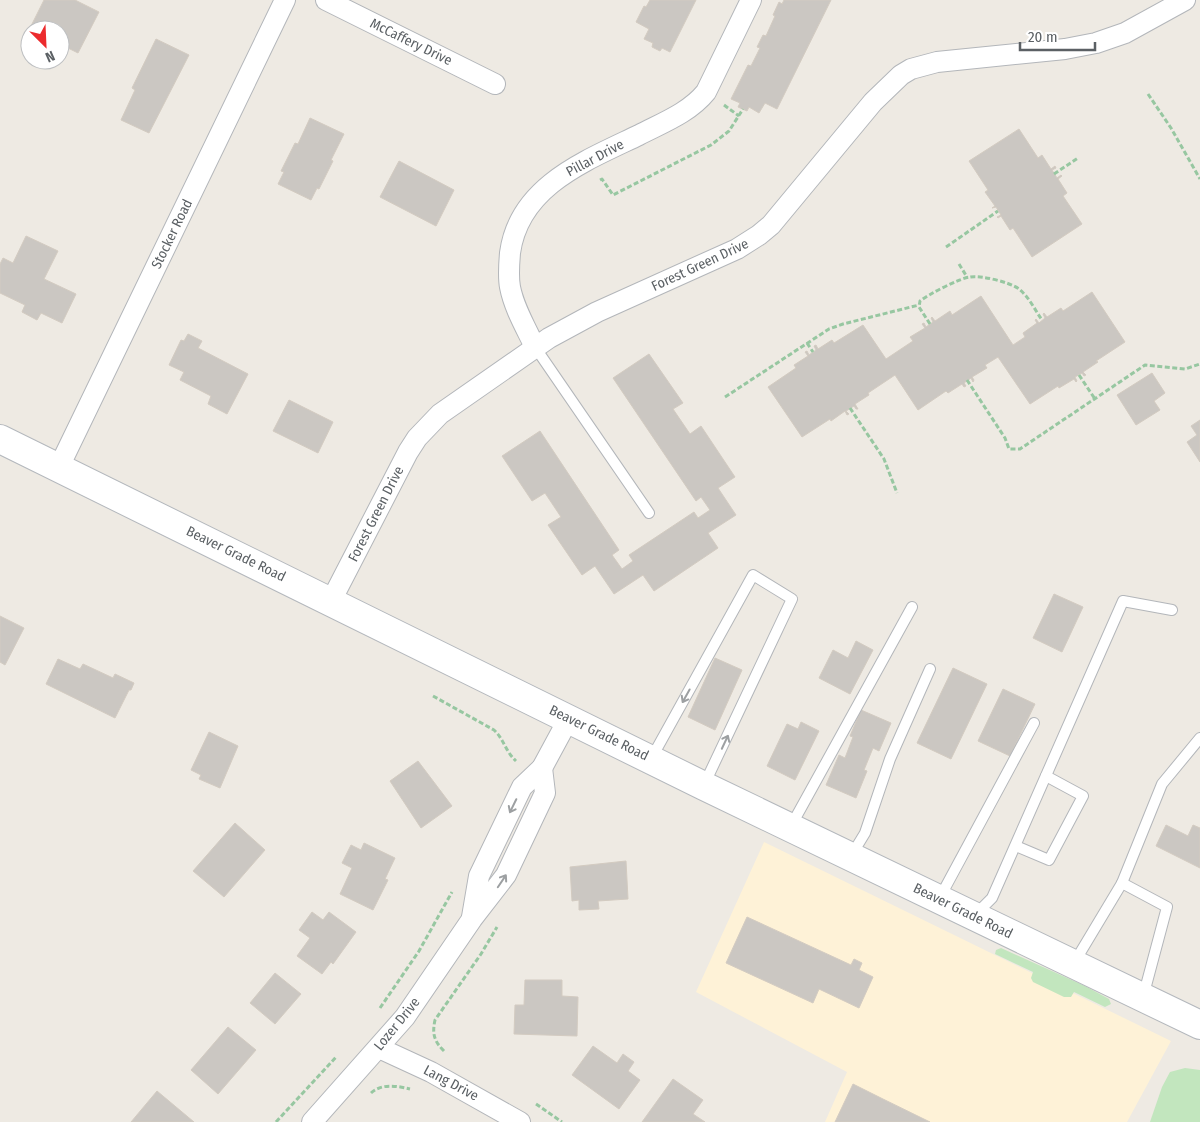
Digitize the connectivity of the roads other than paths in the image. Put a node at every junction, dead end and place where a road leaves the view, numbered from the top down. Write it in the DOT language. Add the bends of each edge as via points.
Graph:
graph roads {
  1 [pos="285,0"];
  2 [pos="326,0"];
  3 [pos="751,0"];
  4 [pos="1185,0"];
  5 [pos="495,84"];
  6 [pos="535,347"];
  7 [pos="0,439"];
  8 [pos="59,467"];
  9 [pos="649,513"];
  10 [pos="331,601"];
  11 [pos="912,607"];
  12 [pos="1172,610"];
  13 [pos="930,669"];
  14 [pos="569,718"];
  15 [pos="1034,723"];
  16 [pos="1200,738"];
  17 [pos="651,759"];
  18 [pos="1046,776"];
  19 [pos="704,786"];
  20 [pos="790,827"];
  21 [pos="1016,846"];
  22 [pos="850,856"];
  23 [pos="1122,883"];
  24 [pos="939,900"];
  25 [pos="973,916"];
  26 [pos="1073,964"];
  27 [pos="1143,998"];
  28 [pos="1200,1025"];
  29 [pos="379,1048"];
  30 [pos="312,1122"];
  31 [pos="520,1122"];
  1 -- 8 [label="street, Stocker Road"];
  2 -- 5 [label="street, McCaffery Drive"];
  3 -- 6 [label="street, Pillar Drive" via="706,92 697,103 572,169 534,199 521,218 512,242 508,269 510,288"];
  4 -- 6 [label="street, Forest Green Drive" via="1125,33 1096,43 937,62 911,69 874,102 760,236 582,319"];
  6 -- 9 [label="lane"];
  6 -- 10 [label="street, Forest Green Drive" via="452,405 417,438"];
  7 -- 8 [label="main road, Beaver Grade Road"];
  8 -- 10 [label="main road, Beaver Grade Road"];
  10 -- 14 [label="main road, Beaver Grade Road"];
  11 -- 20 [label="lane"];
  12 -- 18 [label="lane" via="1123,601"];
  13 -- 22 [label="lane" via="890,759 865,834"];
  14 -- 17 [label="main road, Beaver Grade Road"];
  14 -- 29 [label="street, Lozer Drive" via="542,768 522,787 479,876 472,919 422,994"];
  15 -- 24 [label="lane"];
  16 -- 23 [label="lane" via="1162,784"];
  17 -- 19 [label="main road, Beaver Grade Road"];
  19 -- 17 [label="lane, one-way" via="792,599 753,575"];
  18 -- 21 [label="lane"];
  18 -- 21 [label="lane" via="1082,796 1049,860"];
  19 -- 20 [label="main road, Beaver Grade Road"];
  20 -- 22 [label="main road, Beaver Grade Road"];
  21 -- 25 [label="lane" via="992,898"];
  22 -- 24 [label="main road, Beaver Grade Road"];
  23 -- 26 [label="lane"];
  23 -- 27 [label="lane" via="1167,907"];
  24 -- 25 [label="main road, Beaver Grade Road"];
  25 -- 26 [label="main road, Beaver Grade Road"];
  26 -- 27 [label="main road, Beaver Grade Road"];
  27 -- 28 [label="main road, Beaver Grade Road"];
  29 -- 30 [label="street, Lozer Drive"];
  29 -- 31 [label="street, Lang Drive" via="431,1072"];
}
